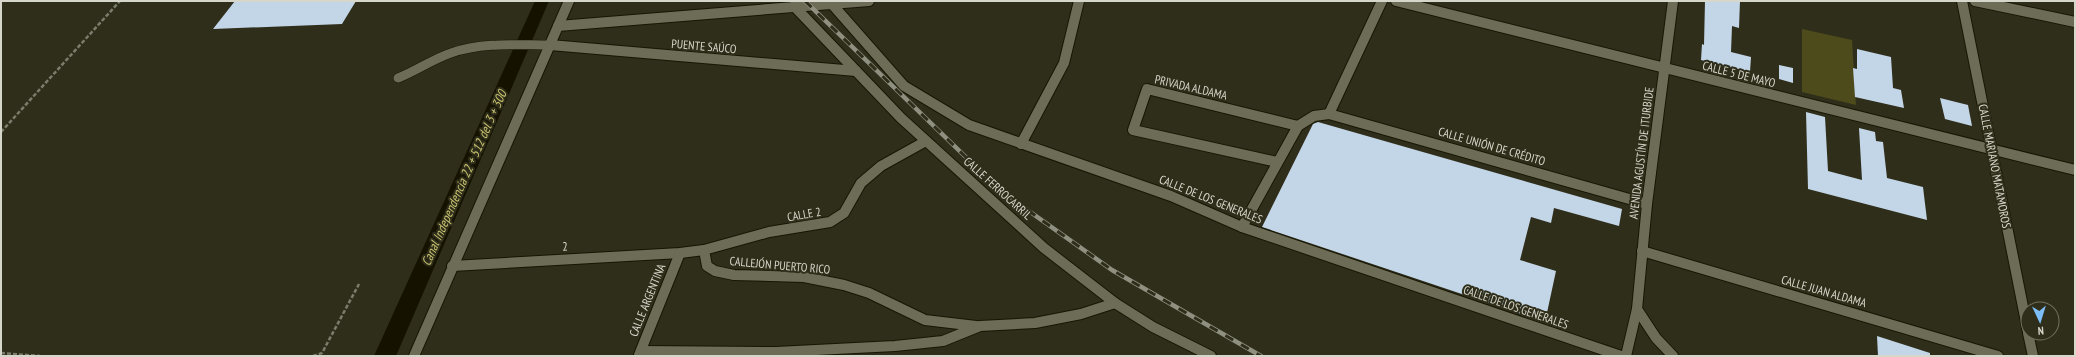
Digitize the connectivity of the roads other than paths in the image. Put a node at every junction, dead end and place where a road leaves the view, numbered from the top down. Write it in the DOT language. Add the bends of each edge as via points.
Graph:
graph roads {
  1 [pos="569,1"];
  2 [pos="869,1"];
  3 [pos="1079,1"];
  4 [pos="1382,1"];
  5 [pos="1396,1"];
  6 [pos="1673,1"];
  7 [pos="1962,1"];
  8 [pos="1975,1"];
  9 [pos="831,3"];
  10 [pos="794,6"];
  11 [pos="2075,22"];
  12 [pos="558,26"];
  13 [pos="549,45"];
  14 [pos="1664,68"];
  15 [pos="856,71"];
  16 [pos="398,78"];
  17 [pos="1329,114"];
  18 [pos="1298,126"];
  19 [pos="926,140"];
  20 [pos="1022,144"];
  21 [pos="1991,149"];
  22 [pos="1277,162"];
  23 [pos="2075,170"];
  24 [pos="1647,204"];
  25 [pos="1242,227"];
  26 [pos="704,250"];
  27 [pos="1642,251"];
  28 [pos="680,253"];
  29 [pos="452,266"];
  30 [pos="2022,301"];
  31 [pos="1116,303"];
  32 [pos="1637,309"];
  33 [pos="980,326"];
  34 [pos="2030,341"];
  35 [pos="640,353"];
  36 [pos="414,356"];
  37 [pos="1211,356"];
  38 [pos="1621,356"];
  39 [pos="1626,356"];
  40 [pos="1673,356"];
  41 [pos="1998,356"];
  42 [pos="2033,356"];
  1 -- 12 [label="street"];
  2 -- 9 [label="street"];
  3 -- 20 [label="street" via="1064,63"];
  4 -- 17 [label="street"];
  5 -- 14 [label="street, CALLE 5 DE MAYO"];
  6 -- 14 [label="street, AVENIDA AGUSTÍN DE ITURBIDE"];
  7 -- 21 [label="street, CALLE MARIANO MATAMOROS"];
  8 -- 11 [label="street"];
  9 -- 10 [label="street"];
  9 -- 20 [label="street, CALLE DE LOS GENERALES" via="904,86 970,124"];
  10 -- 12 [label="street"];
  10 -- 15 [label="street, CALLE FERROCARRIL"];
  12 -- 13 [label="street"];
  13 -- 15 [label="street, PUENTE SAÚCO"];
  13 -- 16 [label="lane" via="492,45 452,53"];
  13 -- 29 [label="street"];
  14 -- 21 [label="street, CALLE 5 DE MAYO"];
  14 -- 24 [label="street, AVENIDA AGUSTÍN DE ITURBIDE"];
  15 -- 19 [label="street, CALLE FERROCARRIL"];
  17 -- 18 [label="street" via="1314,116"];
  17 -- 24 [label="street, CALLE UNIÓN DE CRÉDITO"];
  18 -- 22 [label="street"];
  18 -- 22 [label="street, PRIVADA ALDAMA" via="1147,89 1133,130"];
  19 -- 26 [label="street, CALLE 2" via="881,166 866,178 844,213 830,222 769,232"];
  19 -- 31 [label="street, CALLE FERROCARRIL" via="1044,248"];
  20 -- 25 [label="street, CALLE DE LOS GENERALES" via="1171,196"];
  21 -- 23 [label="street, CALLE 5 DE MAYO"];
  21 -- 30 [label="street, CALLE MARIANO MATAMOROS"];
  22 -- 25 [label="street"];
  24 -- 27 [label="street, AVENIDA AGUSTÍN DE ITURBIDE"];
  25 -- 38 [label="street, CALLE DE LOS GENERALES"];
  26 -- 28 [label="street, CALLE 2"];
  26 -- 33 [label="street, CALLEJÓN PUERTO RICO" via="707,266 715,271 734,275 804,277 844,285 924,320"];
  27 -- 32 [label="street, AVENIDA AGUSTÍN DE ITURBIDE"];
  27 -- 41 [label="street, CALLE JUAN ALDAMA"];
  28 -- 29 [label="street, 2"];
  28 -- 35 [label="street, CALLE ARGENTINA"];
  29 -- 36 [label="street"];
  31 -- 33 [label="street" via="1081,314 1035,323"];
  31 -- 37 [label="street, CALLE FERROCARRIL" via="1153,326"];
  32 -- 39 [label="street, AVENIDA AGUSTÍN DE ITURBIDE"];
  32 -- 40 [label="street" via="1656,338"];
  33 -- 35 [label="street" via="943,341 895,346 776,352"];
  34 -- 42 [label="street, CALLE MARIANO MATAMOROS"];
}
